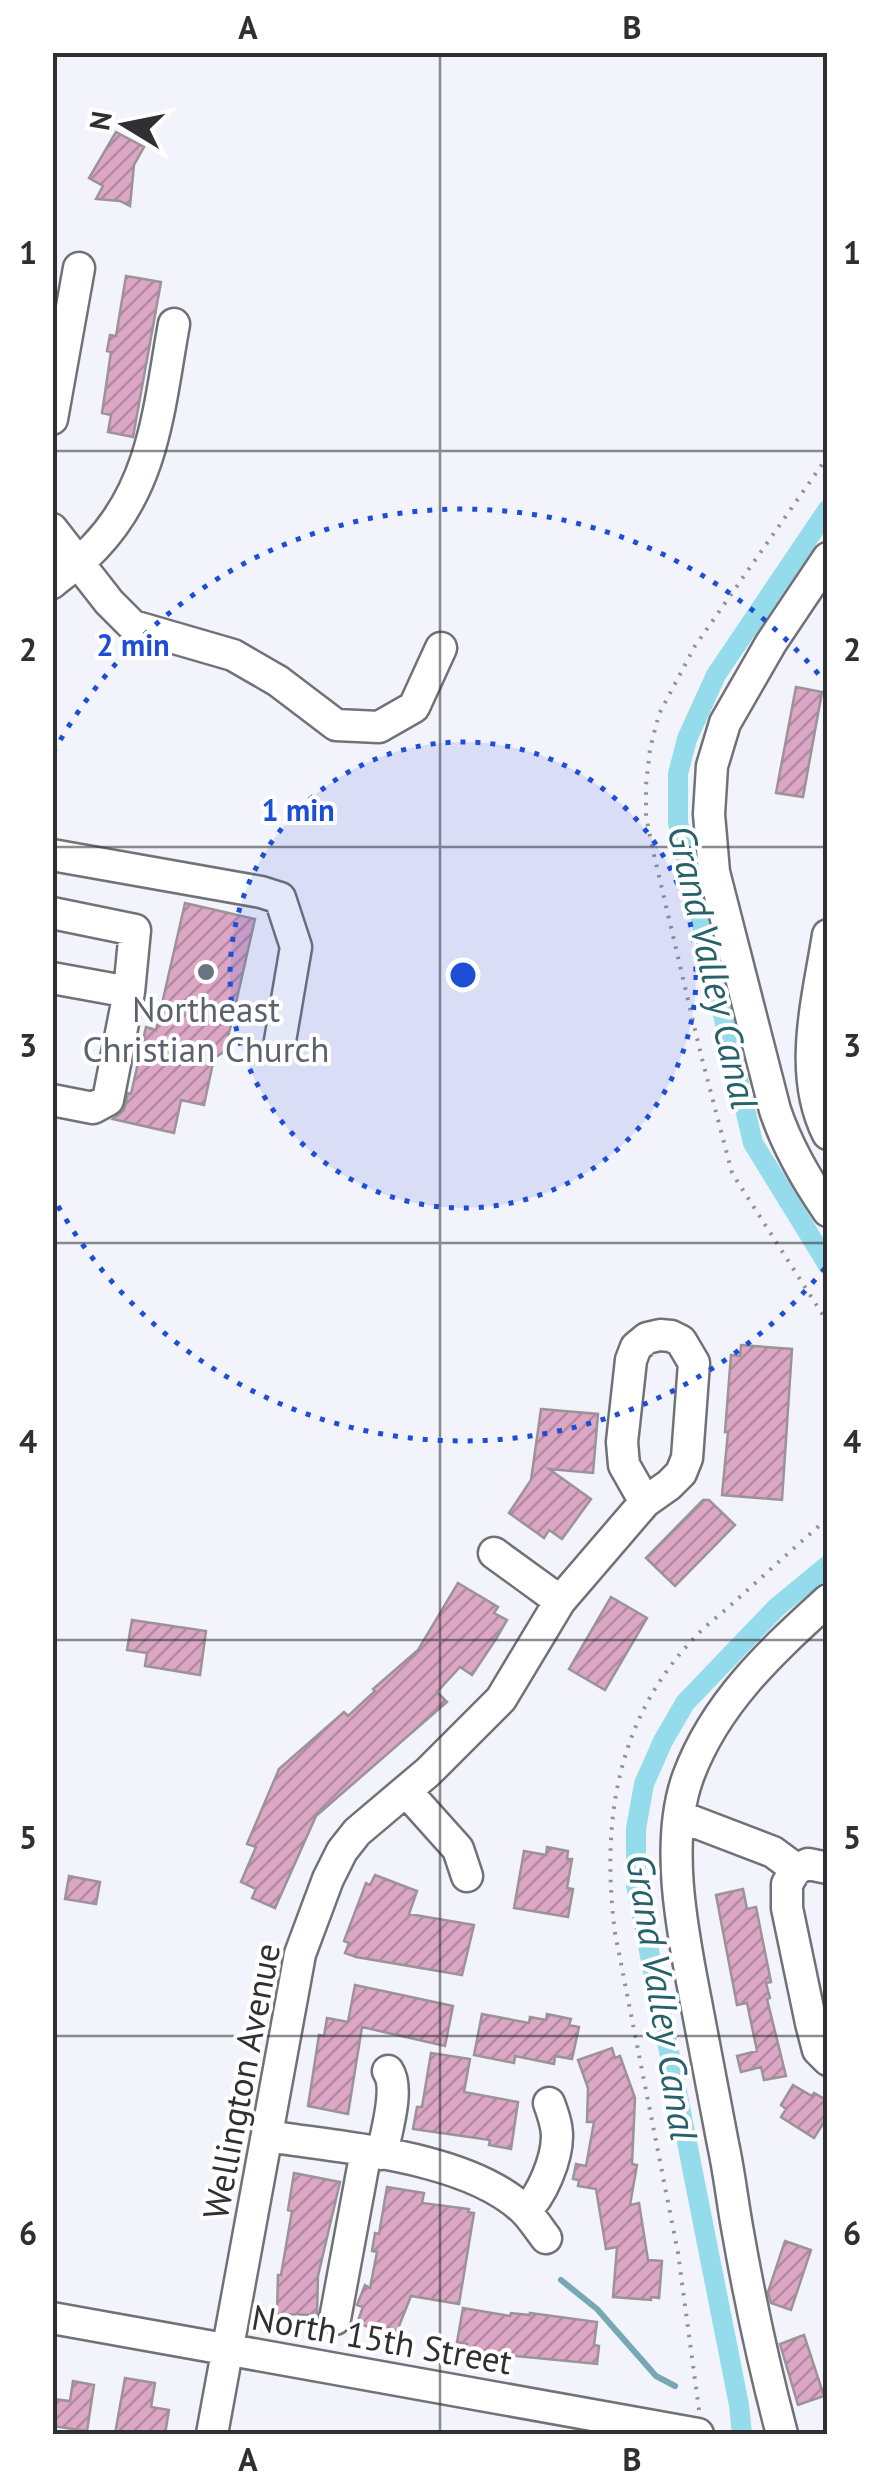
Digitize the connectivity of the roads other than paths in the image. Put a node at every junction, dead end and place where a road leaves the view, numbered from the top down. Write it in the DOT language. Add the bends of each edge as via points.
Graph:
graph roads {
  1 [pos="79,268"];
  2 [pos="174,324"];
  3 [pos="52,419"];
  4 [pos="52,530"];
  5 [pos="828,558"];
  6 [pos="77,563"];
  7 [pos="52,583"];
  8 [pos="441,648"];
  9 [pos="52,856"];
  10 [pos="52,913"];
  11 [pos="828,935"];
  12 [pos="52,978"];
  13 [pos="129,992"];
  14 [pos="280,1040"];
  15 [pos="52,1100"];
  16 [pos="828,1134"];
  17 [pos="828,1211"];
  18 [pos="645,1502"];
  19 [pos="494,1553"];
  20 [pos="828,1600"];
  21 [pos="560,1602"];
  22 [pos="406,1791"];
  23 [pos="679,1816"];
  24 [pos="828,1868"];
  25 [pos="796,1869"];
  26 [pos="467,1876"];
  27 [pos="828,2060"];
  28 [pos="388,2071"];
  29 [pos="550,2104"];
  30 [pos="267,2136"];
  31 [pos="374,2153"];
  32 [pos="526,2211"];
  33 [pos="546,2238"];
  34 [pos="52,2318"];
  35 [pos="336,2319"];
  36 [pos="228,2349"];
  37 [pos="212,2434"];
  38 [pos="698,2434"];
  39 [pos="782,2434"];
  1 -- 3 [label="street"];
  2 -- 6 [label="street" via="152,449 132,497"];
  4 -- 6 [label="street"];
  5 -- 17 [label="street" via="726,723 712,766 709,814 714,872 775,1110"];
  6 -- 7 [label="street"];
  6 -- 8 [label="street" via="133,626 233,655 336,725 378,727 414,707"];
  9 -- 14 [label="street" via="280,898 296,947"];
  10 -- 13 [label="street" via="134,930"];
  11 -- 16 [label="street" via="811,1053 813,1087"];
  12 -- 13 [label="street"];
  13 -- 15 [label="street" via="108,1100 93,1108"];
  18 -- 18 [label="street, Wellington Avenue" via="669,1485 688,1458 694,1362 671,1336 647,1338 630,1360 624,1465"];
  18 -- 21 [label="street, Wellington Avenue"];
  19 -- 21 [label="street"];
  20 -- 23 [label="street" via="757,1666 715,1721 688,1776"];
  21 -- 22 [label="street, Wellington Avenue" via="501,1700"];
  22 -- 26 [label="street" via="458,1849"];
  22 -- 30 [label="street, Wellington Avenue" via="357,1832 328,1879 300,1954"];
  23 -- 25 [label="street" via="773,1852"];
  23 -- 39 [label="street" via="677,1878 686,1948 736,2227"];
  24 -- 25 [label="street"];
  25 -- 27 [label="street" via="787,1908 810,2023"];
  28 -- 31 [label="street" via="393,2092"];
  29 -- 32 [label="street" via="554,2154"];
  30 -- 31 [label="street"];
  30 -- 36 [label="street, Wellington Avenue"];
  31 -- 32 [label="street" via="463,2174"];
  31 -- 35 [label="street"];
  32 -- 33 [label="street"];
  34 -- 36 [label="street, North 15th Street"];
  36 -- 37 [label="street, Wellington Avenue"];
  36 -- 38 [label="street, North 15th Street"];
}
